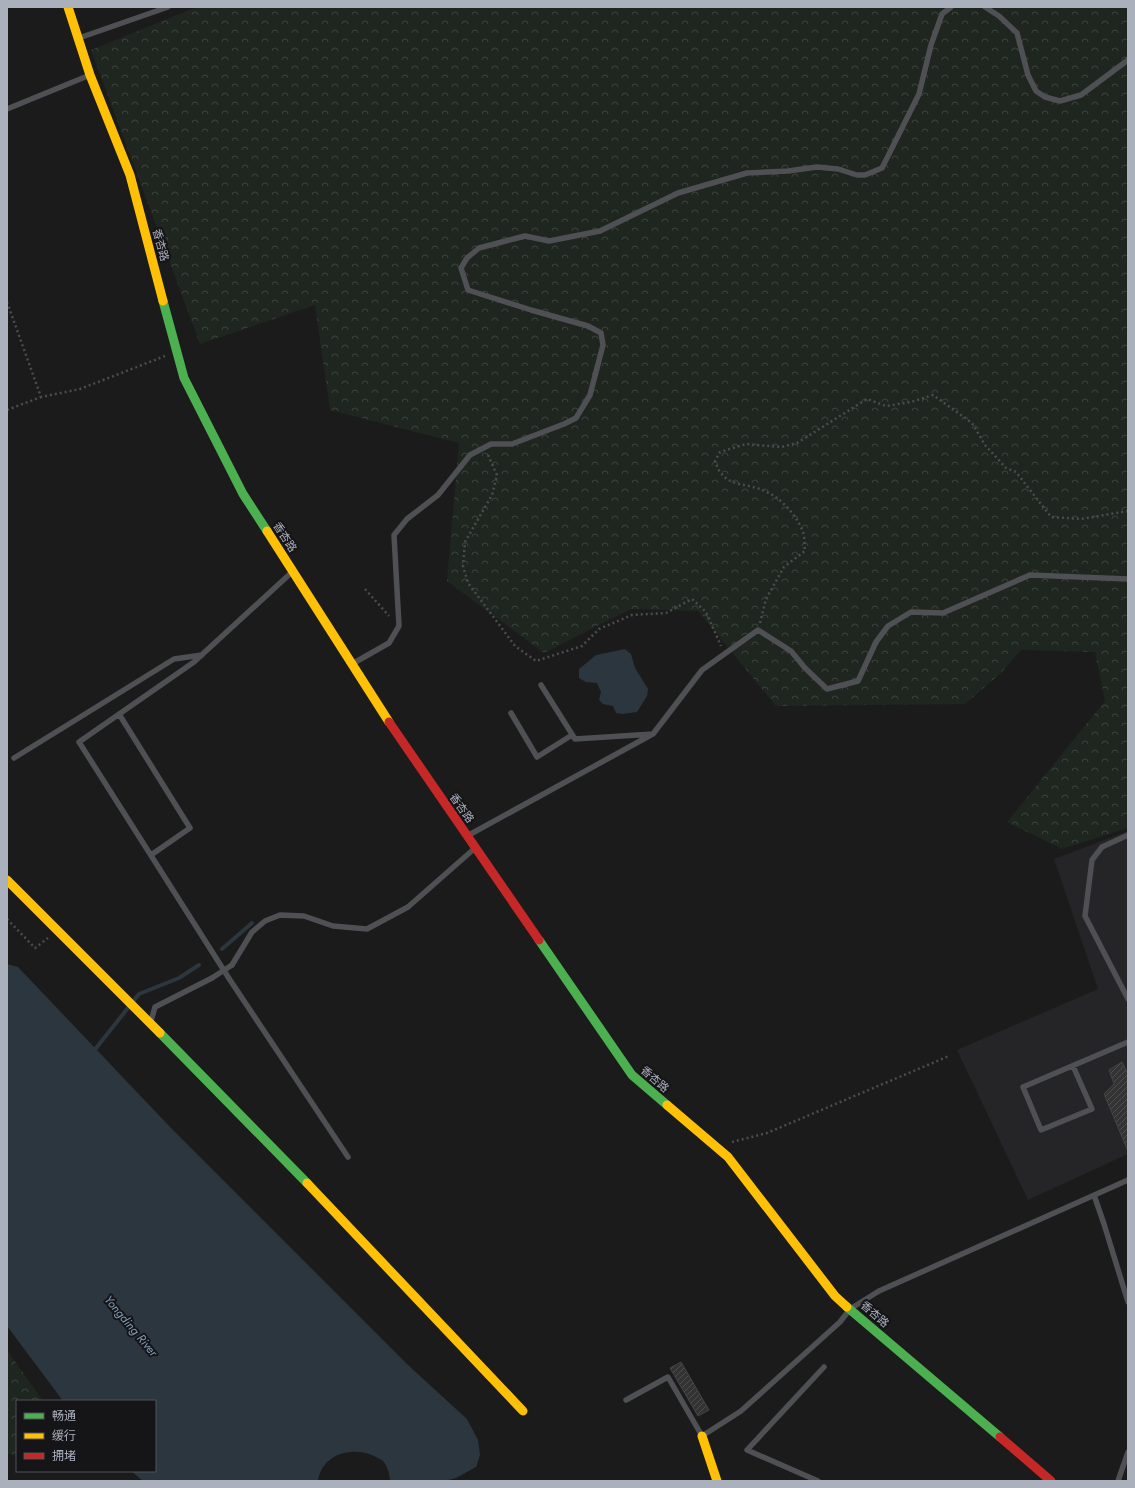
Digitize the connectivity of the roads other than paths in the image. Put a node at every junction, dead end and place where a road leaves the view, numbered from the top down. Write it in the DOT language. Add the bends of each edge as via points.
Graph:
graph roads {
  1 [pos="68,7"];
  2 [pos="168,7"];
  3 [pos="952,7"];
  4 [pos="985,7"];
  5 [pos="78,38"];
  6 [pos="1128,60"];
  7 [pos="90,75"];
  8 [pos="7,109"];
  9 [pos="292,572"];
  10 [pos="1128,579"];
  11 [pos="202,655"];
  12 [pos="352,664"];
  13 [pos="541,686"];
  14 [pos="511,713"];
  15 [pos="119,714"];
  16 [pos="653,734"];
  17 [pos="572,736"];
  18 [pos="14,758"];
  19 [pos="467,836"];
  20 [pos="1128,836"];
  21 [pos="475,848"];
  22 [pos="151,855"];
  23 [pos="7,880"];
  24 [pos="1128,998"];
  25 [pos="150,1023"];
  26 [pos="1128,1042"];
  27 [pos="1073,1066"];
  28 [pos="348,1157"];
  29 [pos="1128,1180"];
  30 [pos="1094,1195"];
  31 [pos="1128,1302"];
  32 [pos="850,1308"];
  33 [pos="824,1366"];
  34 [pos="626,1400"];
  35 [pos="523,1411"];
  36 [pos="702,1436"];
  37 [pos="1128,1452"];
  38 [pos="1047,1480"];
  39 [pos="717,1481"];
  40 [pos="818,1481"];
  41 [pos="1118,1481"];
  1 -- 5 [label="street, 香杏路"];
  2 -- 5 [label="lane"];
  3 -- 12 [label="lane" via="942,14 931,45 919,94 882,168 856,176 838,169 817,167 747,173 678,193 600,231 549,241 525,236 479,248 467,258 461,268 468,290 588,326 601,333 604,345 590,395 576,418 512,444 491,444 470,455 438,495 408,519 394,536 400,626 388,643"];
  4 -- 6 [label="lane" via="1017,33 1028,75 1036,91 1045,97 1060,101 1081,95"];
  5 -- 7 [label="street, 香杏路"];
  7 -- 8 [label="lane"];
  7 -- 9 [label="street, 香杏路" via="130,176 184,378 243,494"];
  9 -- 11 [label="lane"];
  9 -- 12 [label="street, 香杏路"];
  10 -- 16 [label="lane" via="1030,574 943,613 910,612 888,626 876,642 858,681 827,689 791,651 758,630 702,670"];
  11 -- 15 [label="lane"];
  11 -- 18 [label="lane" via="174,659"];
  12 -- 19 [label="street, 香杏路"];
  13 -- 17 [label="lane"];
  14 -- 17 [label="lane" via="537,757"];
  15 -- 22 [label="lane" via="190,828"];
  15 -- 22 [label="lane" via="79,742"];
  16 -- 17 [label="lane" via="575,739"];
  16 -- 19 [label="lane"];
  19 -- 21 [label="street, 香杏路"];
  20 -- 24 [label="lane" via="1102,847 1092,860 1085,916"];
  21 -- 25 [label="lane, bridge" via="408,907 368,928 333,926 304,916 280,915 265,921 252,932 232,965 155,1007"];
  21 -- 32 [label="street, 香杏路" via="632,1075 728,1157 835,1296"];
  22 -- 28 [label="lane" via="230,980"];
  23 -- 25 [label="street"];
  25 -- 35 [label="street"];
  26 -- 27 [label="lane"];
  27 -- 27 [label="lane" via="1023,1087 1041,1130 1092,1109"];
  29 -- 30 [label="lane"];
  30 -- 31 [label="lane"];
  30 -- 32 [label="lane" via="879,1291"];
  32 -- 36 [label="lane" via="840,1322 741,1410"];
  32 -- 38 [label="street, 香杏路"];
  33 -- 40 [label="lane" via="746,1450"];
  34 -- 36 [label="lane" via="668,1378"];
  36 -- 39 [label="street"];
  37 -- 41 [label="lane"];
}
